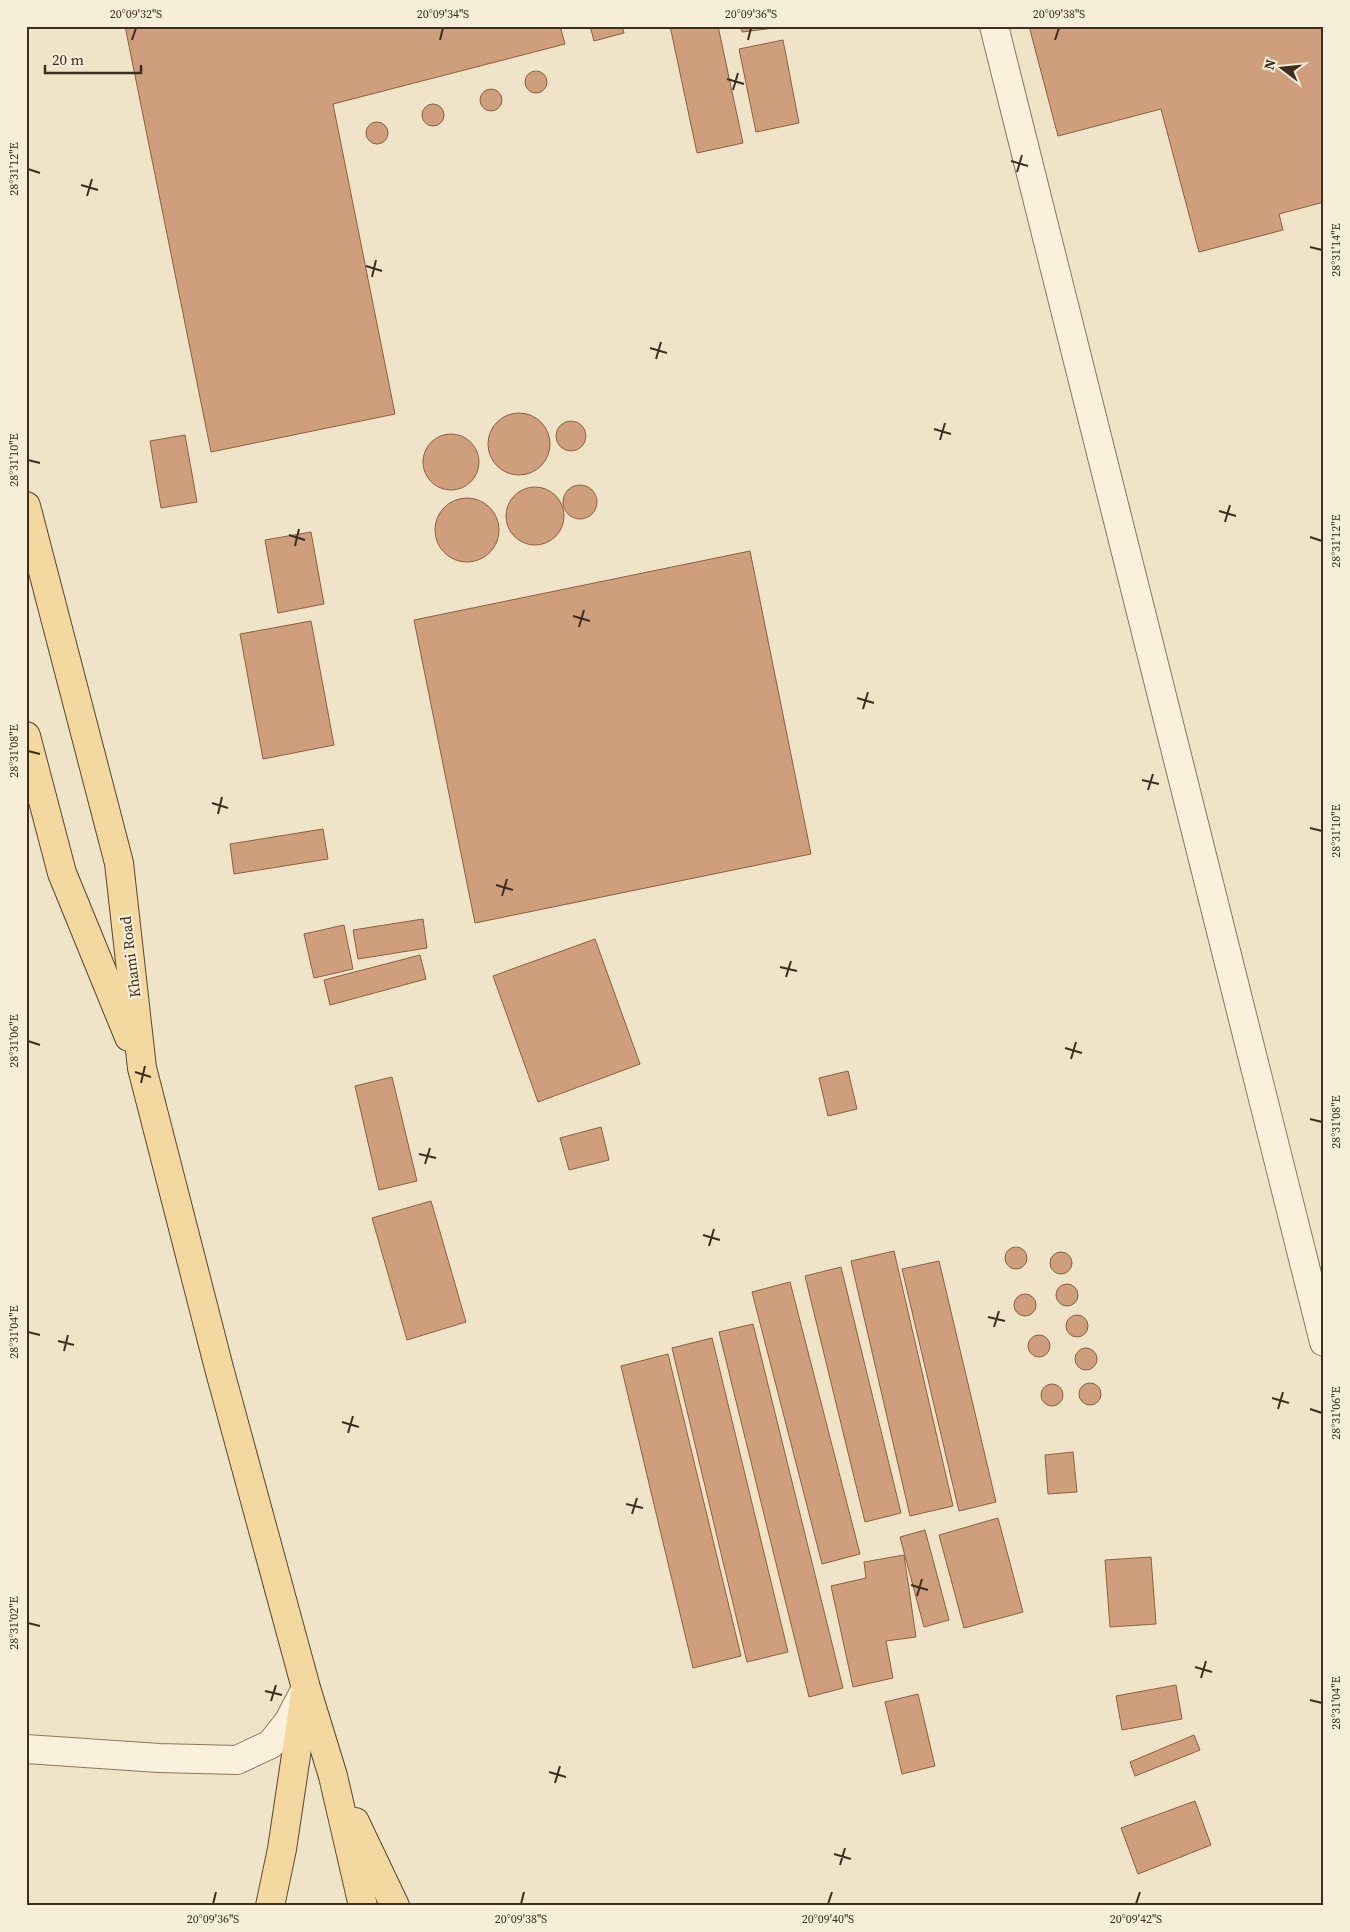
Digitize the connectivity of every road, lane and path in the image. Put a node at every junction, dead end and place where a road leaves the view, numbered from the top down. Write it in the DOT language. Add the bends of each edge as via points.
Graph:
graph roads {
  1 [pos="994,26"];
  2 [pos="26,506"];
  3 [pos="26,736"];
  4 [pos="142,1068"];
  5 [pos="1324,1342"];
  6 [pos="306,1688"];
  7 [pos="26,1749"];
  8 [pos="333,1776"];
  9 [pos="270,1906"];
  10 [pos="363,1906"];
  11 [pos="395,1906"];
  1 -- 5 [label="lane"];
  2 -- 4 [label="main road, Khami Road" via="119,863"];
  3 -- 4 [label="main road, Khami Road" via="62,873"];
  4 -- 6 [label="main road"];
  6 -- 7 [label="lane" via="289,1721 271,1744 237,1760"];
  6 -- 8 [label="main road"];
  6 -- 9 [label="main road" via="282,1849"];
  8 -- 10 [label="main road"];
  8 -- 11 [label="main road"];
}
